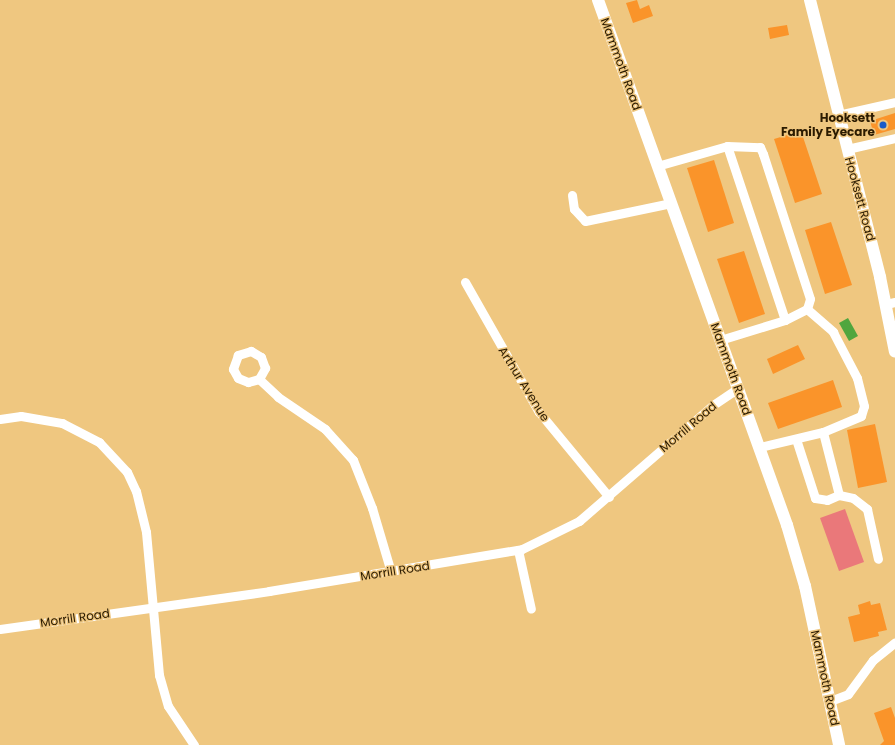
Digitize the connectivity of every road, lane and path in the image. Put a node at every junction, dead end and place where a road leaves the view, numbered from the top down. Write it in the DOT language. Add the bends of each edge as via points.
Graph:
graph roads {
  1 [pos="598,0"];
  2 [pos="810,0"];
  3 [pos="895,102"];
  4 [pos="838,116"];
  5 [pos="895,138"];
  6 [pos="727,146"];
  7 [pos="847,149"];
  8 [pos="657,166"];
  9 [pos="572,195"];
  10 [pos="671,203"];
  11 [pos="465,282"];
  12 [pos="891,303"];
  13 [pos="807,308"];
  14 [pos="785,320"];
  15 [pos="720,340"];
  16 [pos="895,352"];
  17 [pos="259,379"];
  18 [pos="738,388"];
  19 [pos="0,419"];
  20 [pos="823,432"];
  21 [pos="796,439"];
  22 [pos="760,447"];
  23 [pos="839,495"];
  24 [pos="609,497"];
  25 [pos="518,550"];
  26 [pos="878,559"];
  27 [pos="391,572"];
  28 [pos="152,606"];
  29 [pos="531,609"];
  30 [pos="0,629"];
  31 [pos="895,642"];
  32 [pos="830,701"];
  33 [pos="194,745"];
  34 [pos="839,745"];
  1 -- 8 [label="main road, Mammoth Road"];
  2 -- 4 [label="main road, Hooksett Road"];
  3 -- 4 [label="street"];
  4 -- 7 [label="main road, Hooksett Road"];
  5 -- 7 [label="street"];
  6 -- 8 [label="street"];
  6 -- 13 [label="street" via="760,147 810,299"];
  6 -- 14 [label="street"];
  7 -- 12 [label="main road, Hooksett Road"];
  8 -- 10 [label="main road, Mammoth Road"];
  9 -- 10 [label="street" via="574,208 585,221"];
  10 -- 15 [label="main road, Mammoth Road"];
  11 -- 24 [label="street, Arthur Avenue" via="539,412"];
  12 -- 16 [label="main road, Hooksett Road"];
  13 -- 14 [label="street"];
  13 -- 20 [label="street" via="824,321 840,343 857,378 864,406 857,418"];
  14 -- 15 [label="street"];
  15 -- 18 [label="main road, Mammoth Road"];
  17 -- 27 [label="street" via="278,397 325,429 353,460 372,508"];
  18 -- 22 [label="main road, Mammoth Road"];
  18 -- 24 [label="street, Morrill Road" via="681,432"];
  19 -- 28 [label="street" via="21,416 62,423 99,442 114,456 127,472 142,511"];
  20 -- 21 [label="street"];
  20 -- 23 [label="street"];
  21 -- 22 [label="street"];
  21 -- 23 [label="street" via="816,498 820,501"];
  22 -- 32 [label="main road, Mammoth Road" via="805,586"];
  23 -- 26 [label="street" via="854,498 867,509"];
  24 -- 25 [label="street, Morrill Road" via="562,531"];
  25 -- 27 [label="street, Morrill Road"];
  25 -- 29 [label="street"];
  27 -- 28 [label="street, Morrill Road"];
  28 -- 30 [label="street, Morrill Road"];
  28 -- 33 [label="street" via="159,675 168,706"];
  31 -- 32 [label="street" via="873,660 848,694"];
  32 -- 34 [label="main road, Mammoth Road"];
}
